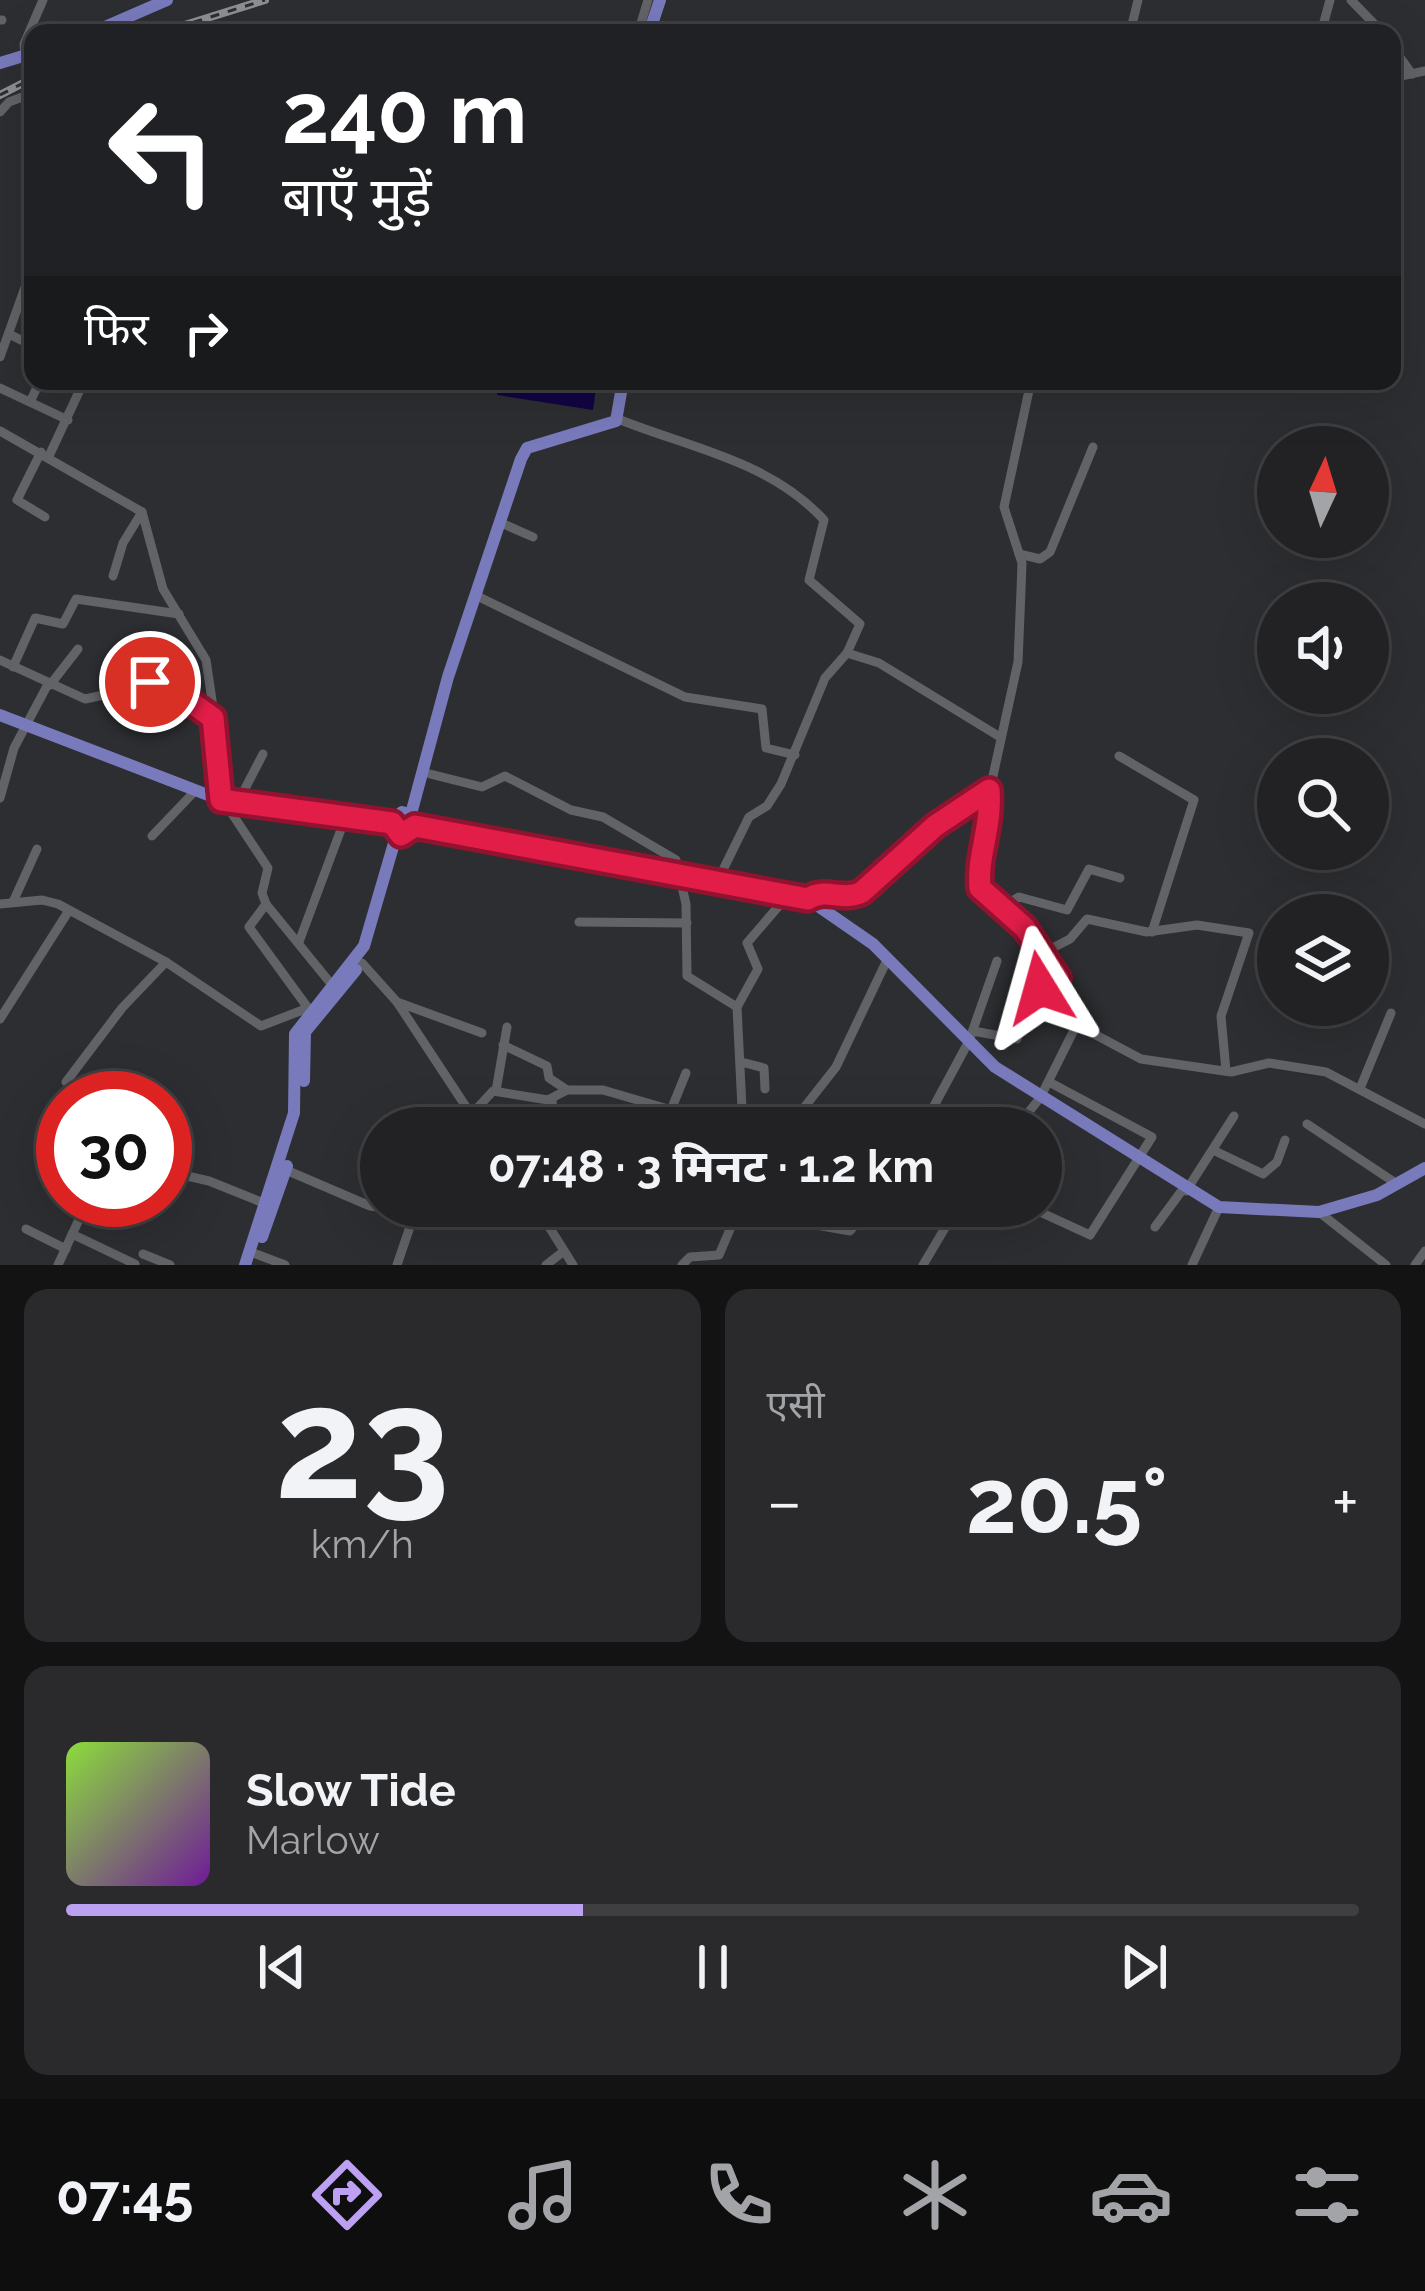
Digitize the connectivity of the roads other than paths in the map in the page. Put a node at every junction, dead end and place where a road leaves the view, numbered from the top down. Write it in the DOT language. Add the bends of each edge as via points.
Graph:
graph roads {
  1 [pos="167,0"];
  2 [pos="182,0"];
  3 [pos="1351,0"];
  4 [pos="144,5"];
  5 [pos="108,24"];
  6 [pos="132,24"];
  7 [pos="1374,24"];
  8 [pos="1401,59"];
  9 [pos="1425,71"];
  10 [pos="1412,74"];
  11 [pos="1401,76"];
  12 [pos="24,294"];
  13 [pos="11,335"];
  14 [pos="24,342"];
  15 [pos="0,357"];
  16 [pos="0,388"];
  17 [pos="36,390"];
  18 [pos="80,390"];
  19 [pos="618,390"];
  20 [pos="620,390"];
  21 [pos="1029,390"];
  22 [pos="31,402"];
  23 [pos="618,419"];
  24 [pos="68,420"];
  25 [pos="0,431"];
  26 [pos="1093,447"];
  27 [pos="45,454"];
  28 [pos="142,512"];
  29 [pos="45,517"];
  30 [pos="499,522"];
  31 [pos="533,537"];
  32 [pos="1019,554"];
  33 [pos="112,576"];
  34 [pos="477,596"];
  35 [pos="181,614"];
  36 [pos="78,649"];
  37 [pos="847,652"];
  38 [pos="131,655"];
  39 [pos="0,660"];
  40 [pos="13,667"];
  41 [pos="150,682"];
  42 [pos="49,685"];
  43 [pos="0,715"];
  44 [pos="213,718"];
  45 [pos="28,723"];
  46 [pos="1000,736"];
  47 [pos="263,754"];
  48 [pos="795,755"];
  49 [pos="1119,756"];
  50 [pos="430,774"];
  51 [pos="989,790"];
  52 [pos="195,791"];
  53 [pos="0,798"];
  54 [pos="221,800"];
  55 [pos="238,802"];
  56 [pos="346,816"];
  57 [pos="404,824"];
  58 [pos="152,836"];
  59 [pos="38,849"];
  60 [pos="682,874"];
  61 [pos="1120,878"];
  62 [pos="718,880"];
  63 [pos="790,892"];
  64 [pos="808,899"];
  65 [pos="13,902"];
  66 [pos="0,904"];
  67 [pos="266,904"];
  68 [pos="1002,907"];
  69 [pos="68,912"];
  70 [pos="579,922"];
  71 [pos="687,922"];
  72 [pos="1152,932"];
  73 [pos="299,942"];
  74 [pos="1039,955"];
  75 [pos="888,958"];
  76 [pos="998,961"];
  77 [pos="166,962"];
  78 [pos="362,963"];
  79 [pos="1058,978"];
  80 [pos="332,985"];
  81 [pos="397,1002"];
  82 [pos="737,1006"];
  83 [pos="1391,1012"];
  84 [pos="0,1019"];
  85 [pos="1079,1026"];
  86 [pos="507,1027"];
  87 [pos="482,1034"];
  88 [pos="971,1036"];
  89 [pos="503,1045"];
  90 [pos="741,1062"];
  91 [pos="74,1071"];
  92 [pos="1226,1071"];
  93 [pos="686,1073"];
  94 [pos="1049,1082"];
  95 [pos="1361,1086"];
  96 [pos="766,1089"];
  97 [pos="567,1090"];
  98 [pos="496,1091"];
  99 [pos="1040,1098"];
  100 [pos="552,1100"];
  101 [pos="464,1107"];
  102 [pos="481,1107"];
  103 [pos="553,1107"];
  104 [pos="661,1107"];
  105 [pos="672,1107"];
  106 [pos="742,1107"];
  107 [pos="807,1107"];
  108 [pos="933,1107"];
  109 [pos="1033,1107"];
  110 [pos="1234,1116"];
  111 [pos="1307,1124"];
  112 [pos="1425,1124"];
  113 [pos="1285,1140"];
  114 [pos="1213,1150"];
  115 [pos="1139,1158"];
  116 [pos="1425,1168"];
  117 [pos="286,1170"];
  118 [pos="192,1180"];
  119 [pos="1396,1184"];
  120 [pos="1185,1190"];
  121 [pos="266,1204"];
  122 [pos="1219,1208"];
  123 [pos="1319,1212"];
  124 [pos="1062,1222"];
  125 [pos="75,1227"];
  126 [pos="551,1227"];
  127 [pos="731,1227"];
  128 [pos="945,1227"];
  129 [pos="1155,1227"];
  130 [pos="26,1229"];
  131 [pos="72,1234"];
  132 [pos="66,1249"];
  133 [pos="564,1251"];
  134 [pos="1425,1251"];
  135 [pos="143,1254"];
  136 [pos="251,1261"];
  137 [pos="135,1264"];
  138 [pos="58,1265"];
  139 [pos="170,1265"];
  140 [pos="285,1265"];
  141 [pos="397,1265"];
  142 [pos="546,1265"];
  143 [pos="573,1265"];
  144 [pos="682,1265"];
  145 [pos="922,1265"];
  146 [pos="1192,1265"];
  147 [pos="1386,1265"];
  148 [pos="1415,1265"];
  1 -- 4 [label="main road"];
  2 -- 6 [label="main road"];
  3 -- 7 [label="street"];
  4 -- 5 [label="main road"];
  8 -- 10 [label="street"];
  9 -- 10 [label="street"];
  10 -- 11 [label="street"];
  12 -- 13 [label="street"];
  13 -- 14 [label="street"];
  13 -- 15 [label="street"];
  16 -- 22 [label="street"];
  17 -- 22 [label="street"];
  18 -- 24 [label="street"];
  19 -- 57 [label="main road" via="608,416 532,439 515,454 440,679"];
  20 -- 23 [label="main road"];
  21 -- 32 [label="street" via="1004,506"];
  22 -- 24 [label="street"];
  23 -- 30 [label="main road" via="527,448"];
  23 -- 37 [label="street" via="766,472 822,517 808,576 858,621"];
  24 -- 27 [label="street"];
  25 -- 27 [label="street"];
  26 -- 32 [label="street" via="1050,552 1040,559"];
  27 -- 28 [label="street"];
  27 -- 29 [label="street" via="17,500"];
  28 -- 33 [label="street"];
  28 -- 35 [label="street" via="160,580"];
  30 -- 31 [label="street"];
  30 -- 34 [label="main road"];
  32 -- 46 [label="street" via="1018,662"];
  34 -- 48 [label="street" via="638,679 685,697 762,709 766,748"];
  34 -- 57 [label="main road"];
  35 -- 40 [label="street" via="79,598 63,624 35,618"];
  35 -- 44 [label="street" via="206,660"];
  36 -- 42 [label="street"];
  37 -- 46 [label="street"];
  37 -- 48 [label="street" via="826,678"];
  38 -- 41 [label="street" via="153,661"];
  39 -- 40 [label="street"];
  40 -- 42 [label="street"];
  41 -- 42 [label="street" via="85,699"];
  41 -- 44 [label="street"];
  42 -- 45 [label="street"];
  43 -- 45 [label="main road"];
  44 -- 54 [label="street"];
  45 -- 52 [label="main road"];
  45 -- 53 [label="street"];
  46 -- 51 [label="street"];
  47 -- 55 [label="street"];
  48 -- 62 [label="street" via="767,806 749,817"];
  49 -- 72 [label="street" via="1194,798"];
  50 -- 60 [label="street" via="482,787 501,776 519,781 603,817 676,860"];
  51 -- 64 [label="street" via="862,892"];
  51 -- 68 [label="street" via="979,883"];
  52 -- 54 [label="main road"];
  52 -- 58 [label="street"];
  54 -- 55 [label="main road"];
  54 -- 67 [label="street" via="266,864"];
  55 -- 56 [label="main road"];
  56 -- 57 [label="main road"];
  56 -- 73 [label="street"];
  57 -- 60 [label="main road"];
  57 -- 78 [label="main road"];
  57 -- 80 [label="main road" via="364,946"];
  59 -- 65 [label="street"];
  60 -- 62 [label="main road"];
  60 -- 71 [label="street"];
  61 -- 68 [label="street" via="1089,869 1066,910 1019,897"];
  62 -- 63 [label="main road"];
  63 -- 64 [label="main road"];
  63 -- 82 [label="street" via="749,938 758,969"];
  64 -- 75 [label="main road"];
  65 -- 66 [label="street"];
  65 -- 69 [label="street" via="50,901"];
  67 -- 73 [label="street"];
  67 -- 77 [label="street" via="249,927 307,1005 302,1013 256,1025"];
  68 -- 74 [label="street"];
  69 -- 77 [label="street"];
  69 -- 84 [label="street"];
  70 -- 71 [label="street"];
  71 -- 82 [label="street" via="687,976"];
  72 -- 74 [label="street" via="1087,919"];
  72 -- 92 [label="street" via="1204,925 1250,935 1222,1009"];
  73 -- 80 [label="street"];
  74 -- 79 [label="street"];
  75 -- 88 [label="main road"];
  75 -- 107 [label="street" via="836,1067"];
  76 -- 88 [label="street"];
  77 -- 91 [label="street"];
  78 -- 81 [label="street"];
  78 -- 117 [label="main road" via="305,1032 300,1114"];
  79 -- 85 [label="street" via="1072,993"];
  79 -- 88 [label="street" via="1037,992 1017,1039"];
  80 -- 121 [label="main road" via="295,1034 297,1099"];
  81 -- 87 [label="street"];
  81 -- 101 [label="street"];
  82 -- 90 [label="street"];
  83 -- 95 [label="street"];
  85 -- 92 [label="street" via="1141,1059"];
  85 -- 94 [label="street"];
  86 -- 89 [label="street"];
  88 -- 99 [label="main road"];
  88 -- 108 [label="street"];
  89 -- 97 [label="street" via="547,1066 549,1078"];
  89 -- 98 [label="street"];
  90 -- 96 [label="street" via="764,1068"];
  90 -- 106 [label="street"];
  92 -- 95 [label="street" via="1280,1063"];
  93 -- 105 [label="street"];
  94 -- 99 [label="street"];
  94 -- 115 [label="street" via="1151,1135"];
  95 -- 112 [label="street"];
  97 -- 100 [label="street"];
  97 -- 104 [label="street" via="603,1090"];
  98 -- 100 [label="street"];
  98 -- 102 [label="street"];
  99 -- 109 [label="street"];
  99 -- 115 [label="main road"];
  100 -- 103 [label="street"];
  110 -- 114 [label="street"];
  111 -- 119 [label="street"];
  113 -- 114 [label="street" via="1263,1174"];
  114 -- 120 [label="street"];
  115 -- 120 [label="main road"];
  115 -- 124 [label="street" via="1090,1235"];
  116 -- 119 [label="main road"];
  117 -- 136 [label="main road"];
  117 -- 141 [label="street" via="370,1206 415,1212"];
  118 -- 121 [label="street"];
  119 -- 123 [label="main road"];
  120 -- 122 [label="main road"];
  120 -- 129 [label="street"];
  121 -- 136 [label="main road"];
  122 -- 123 [label="main road"];
  122 -- 146 [label="street"];
  123 -- 147 [label="street"];
  125 -- 131 [label="street"];
  126 -- 133 [label="street"];
  127 -- 144 [label="street" via="719,1255"];
  128 -- 145 [label="street"];
  130 -- 132 [label="street"];
  131 -- 132 [label="street"];
  131 -- 137 [label="street"];
  132 -- 138 [label="street"];
  133 -- 142 [label="street"];
  133 -- 143 [label="street"];
  134 -- 148 [label="street"];
  135 -- 139 [label="street"];
  136 -- 140 [label="street"];
}
